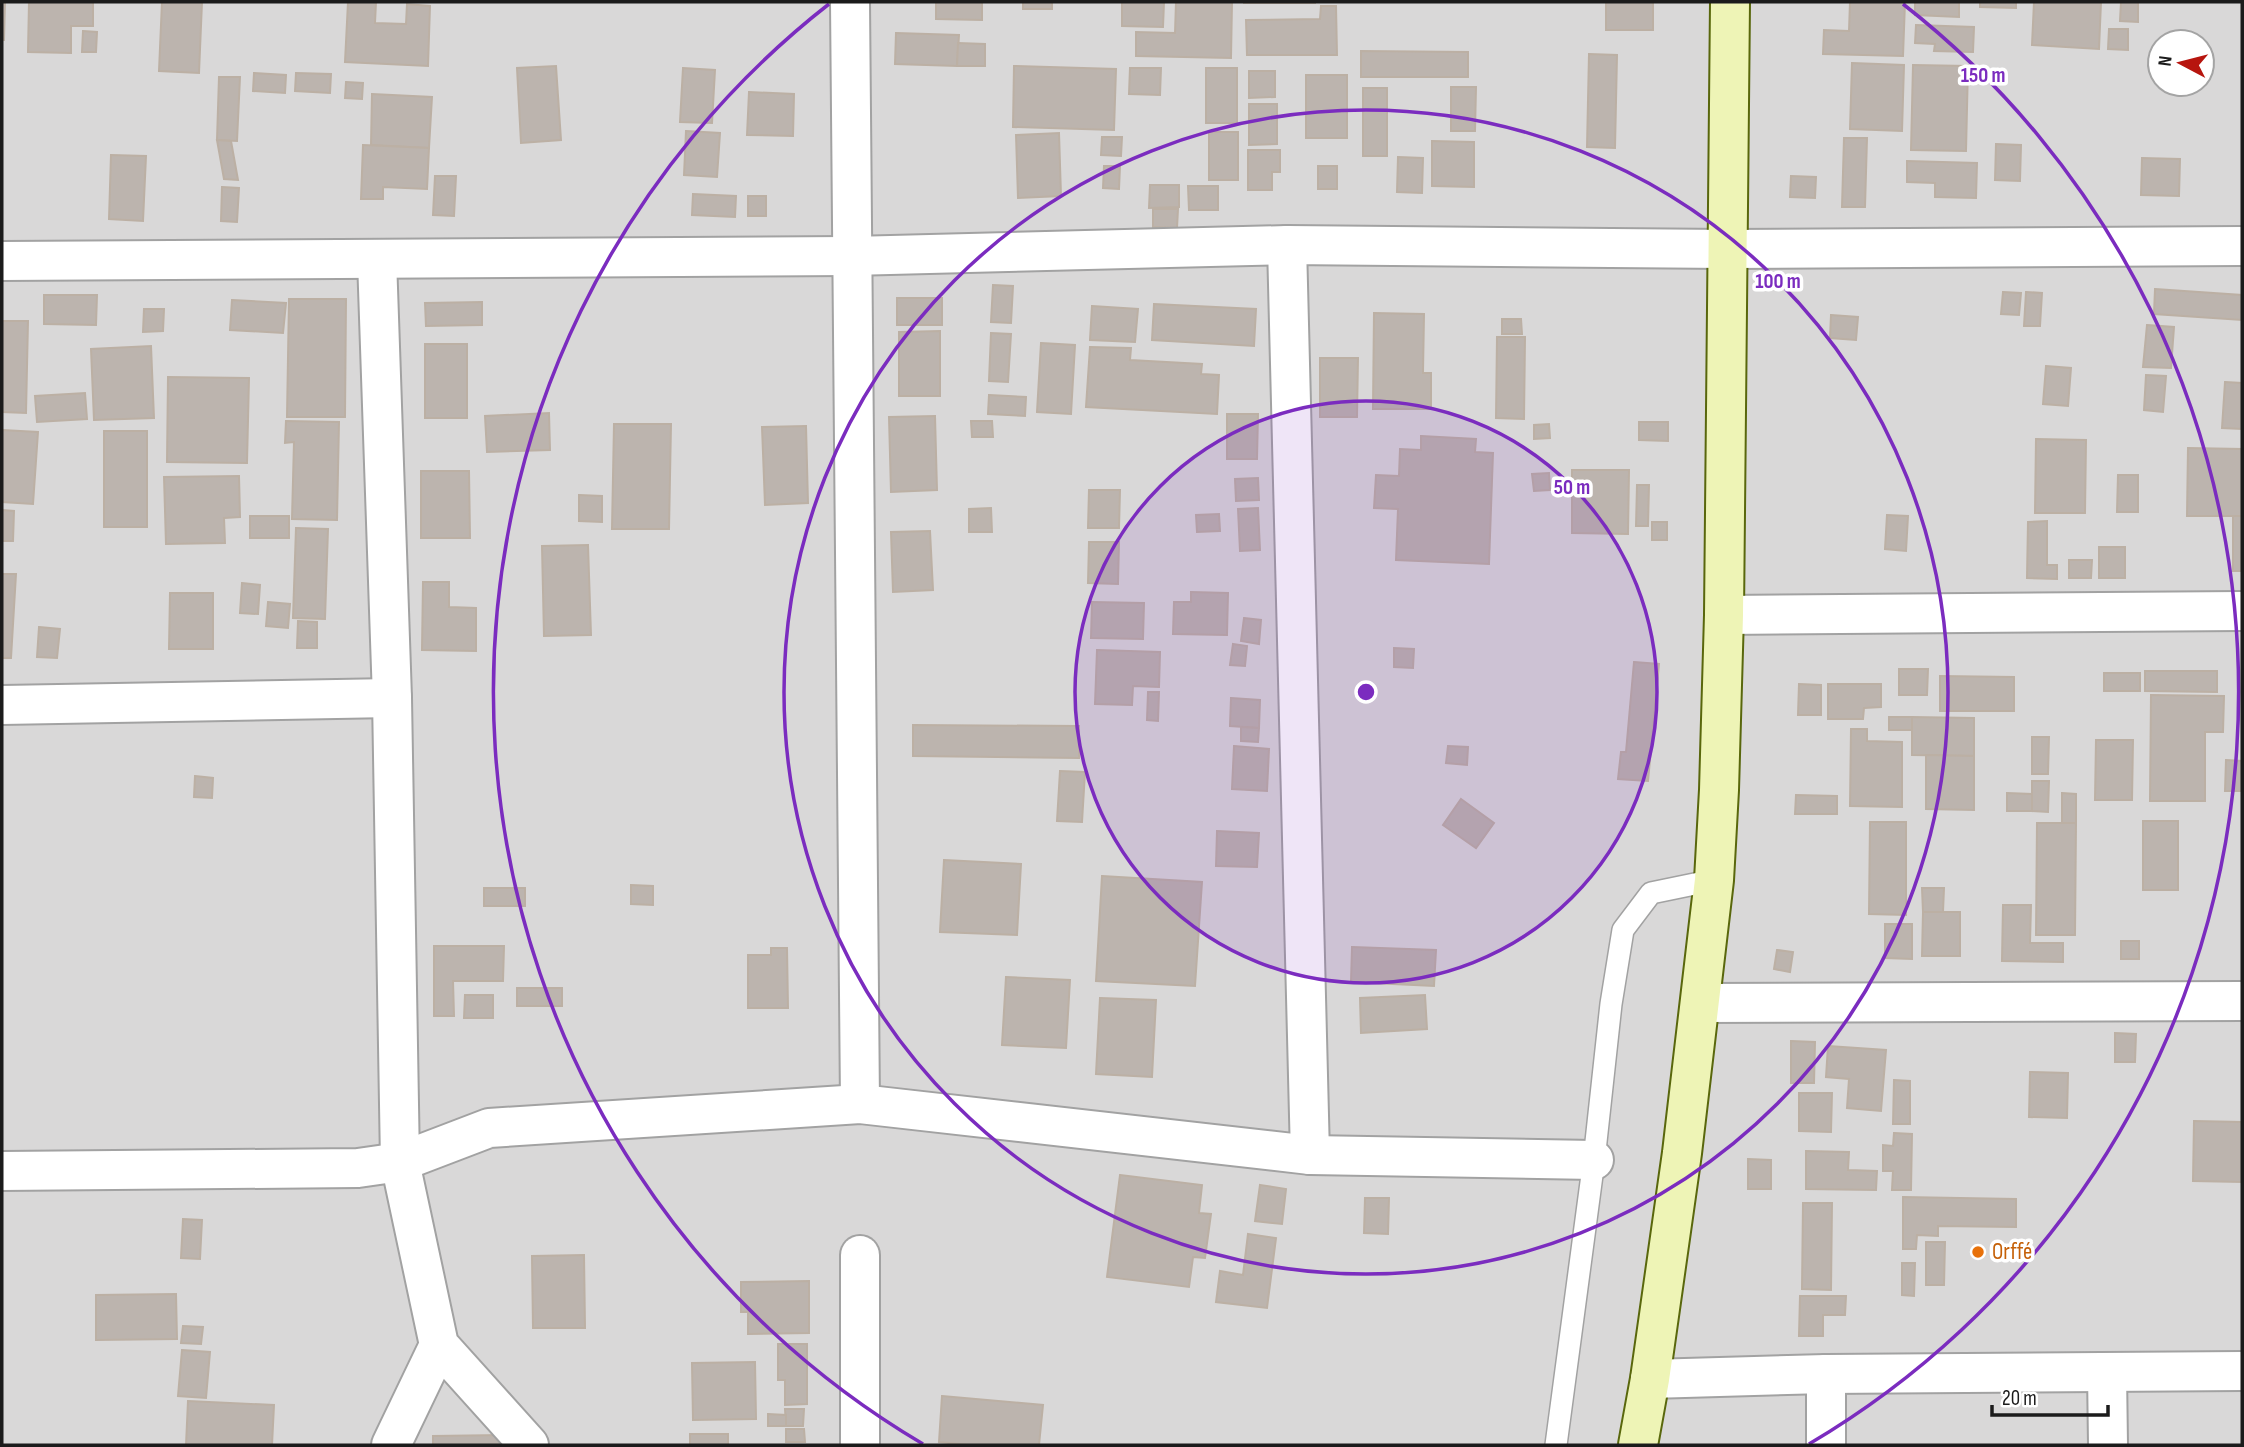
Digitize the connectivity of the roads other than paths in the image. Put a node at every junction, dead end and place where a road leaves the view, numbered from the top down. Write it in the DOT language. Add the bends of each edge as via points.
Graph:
graph roads {
  1 [pos="850,2"];
  2 [pos="1730,2"];
  3 [pos="1287,245"];
  4 [pos="2242,246"];
  5 [pos="1727,249"];
  6 [pos="851,256"];
  7 [pos="377,258"];
  8 [pos="2,261"];
  9 [pos="2242,611"];
  10 [pos="1724,615"];
  11 [pos="392,698"];
  12 [pos="2,705"];
  13 [pos="1714,880"];
  14 [pos="2242,1001"];
  15 [pos="1701,1003"];
  16 [pos="860,1104"];
  17 [pos="1310,1155"];
  18 [pos="1594,1160"];
  19 [pos="400,1162"];
  20 [pos="2,1171"];
  21 [pos="860,1255"];
  22 [pos="439,1345"];
  23 [pos="2242,1371"];
  24 [pos="2107,1372"];
  25 [pos="1826,1374"];
  26 [pos="1650,1379"];
  27 [pos="391,1445"];
  28 [pos="530,1445"];
  29 [pos="860,1445"];
  30 [pos="1556,1445"];
  31 [pos="1638,1445"];
  32 [pos="1826,1445"];
  33 [pos="2108,1445"];
  1 -- 6 [label="street"];
  2 -- 5 [label="main road"];
  3 -- 5 [label="street"];
  3 -- 6 [label="street"];
  3 -- 17 [label="street"];
  4 -- 5 [label="street"];
  5 -- 10 [label="main road"];
  6 -- 7 [label="street"];
  6 -- 16 [label="street"];
  7 -- 8 [label="street"];
  7 -- 11 [label="street"];
  9 -- 10 [label="street"];
  10 -- 13 [label="main road"];
  11 -- 12 [label="street"];
  11 -- 19 [label="street"];
  13 -- 15 [label="main road"];
  13 -- 18 [label="lane" via="1651,893 1623,929"];
  14 -- 15 [label="street"];
  15 -- 26 [label="main road"];
  16 -- 17 [label="street"];
  16 -- 19 [label="street" via="489,1128"];
  17 -- 18 [label="street"];
  18 -- 30 [label="lane"];
  19 -- 20 [label="street" via="358,1168"];
  19 -- 22 [label="street"];
  21 -- 29 [label="street"];
  22 -- 27 [label="street"];
  22 -- 28 [label="street"];
  23 -- 24 [label="street"];
  24 -- 25 [label="street"];
  24 -- 33 [label="street"];
  25 -- 26 [label="street"];
  25 -- 32 [label="street"];
  26 -- 31 [label="main road"];
}
